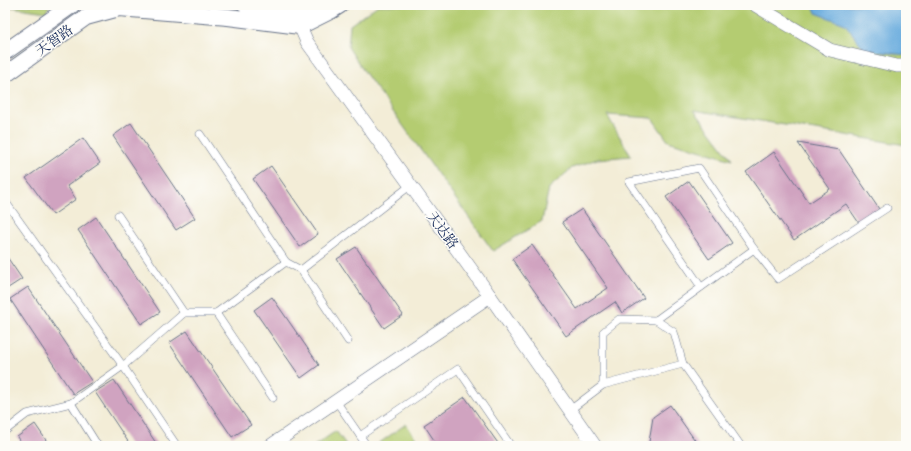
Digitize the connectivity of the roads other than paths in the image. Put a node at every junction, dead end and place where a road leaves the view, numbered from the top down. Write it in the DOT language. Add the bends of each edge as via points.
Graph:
graph roads {
  1 [pos="72,5"];
  2 [pos="246,5"];
  3 [pos="316,5"];
  4 [pos="340,5"];
  5 [pos="755,5"];
  6 [pos="101,9"];
  7 [pos="300,19"];
  8 [pos="5,52"];
  9 [pos="906,66"];
  10 [pos="5,75"];
  11 [pos="200,134"];
  12 [pos="411,185"];
  13 [pos="5,201"];
  14 [pos="887,208"];
  15 [pos="118,215"];
  16 [pos="754,249"];
  17 [pos="286,262"];
  18 [pos="301,270"];
  19 [pos="701,287"];
  20 [pos="490,296"];
  21 [pos="184,312"];
  22 [pos="216,313"];
  23 [pos="656,320"];
  24 [pos="348,341"];
  25 [pos="682,364"];
  26 [pos="123,366"];
  27 [pos="603,385"];
  28 [pos="273,398"];
  29 [pos="336,401"];
  30 [pos="71,403"];
  31 [pos="570,410"];
  32 [pos="5,431"];
  33 [pos="360,436"];
  34 [pos="98,446"];
  35 [pos="177,446"];
  36 [pos="270,446"];
  37 [pos="366,446"];
  38 [pos="511,446"];
  39 [pos="595,446"];
  40 [pos="741,446"];
  1 -- 8 [label="street, 天智路"];
  2 -- 7 [label="street, 天智路"];
  3 -- 7 [label="street, 天智路"];
  4 -- 7 [label="street" via="332,10"];
  5 -- 9 [label="street" via="830,50"];
  6 -- 7 [label="street, 天智路"];
  6 -- 10 [label="street, 天智路"];
  7 -- 12 [label="street, 天达路" via="307,42"];
  11 -- 17 [label="lane"];
  12 -- 18 [label="lane"];
  12 -- 20 [label="street, 天达路"];
  13 -- 26 [label="lane"];
  14 -- 16 [label="lane" via="778,279"];
  15 -- 21 [label="lane"];
  16 -- 19 [label="lane"];
  16 -- 19 [label="lane" via="699,168 628,182"];
  17 -- 18 [label="lane"];
  17 -- 22 [label="lane"];
  18 -- 24 [label="lane"];
  19 -- 23 [label="lane"];
  20 -- 29 [label="street"];
  20 -- 31 [label="street, 天达路"];
  21 -- 22 [label="lane"];
  21 -- 26 [label="lane"];
  22 -- 28 [label="lane"];
  23 -- 25 [label="lane" via="674,332"];
  23 -- 27 [label="lane" via="619,319 603,332"];
  25 -- 27 [label="lane"];
  25 -- 40 [label="lane"];
  26 -- 30 [label="lane"];
  26 -- 35 [label="lane"];
  27 -- 31 [label="lane"];
  29 -- 33 [label="lane"];
  29 -- 36 [label="street"];
  30 -- 32 [label="lane" via="27,414"];
  30 -- 34 [label="lane"];
  31 -- 39 [label="street, 天达路"];
  33 -- 37 [label="lane"];
  33 -- 38 [label="lane" via="458,369"];
}
